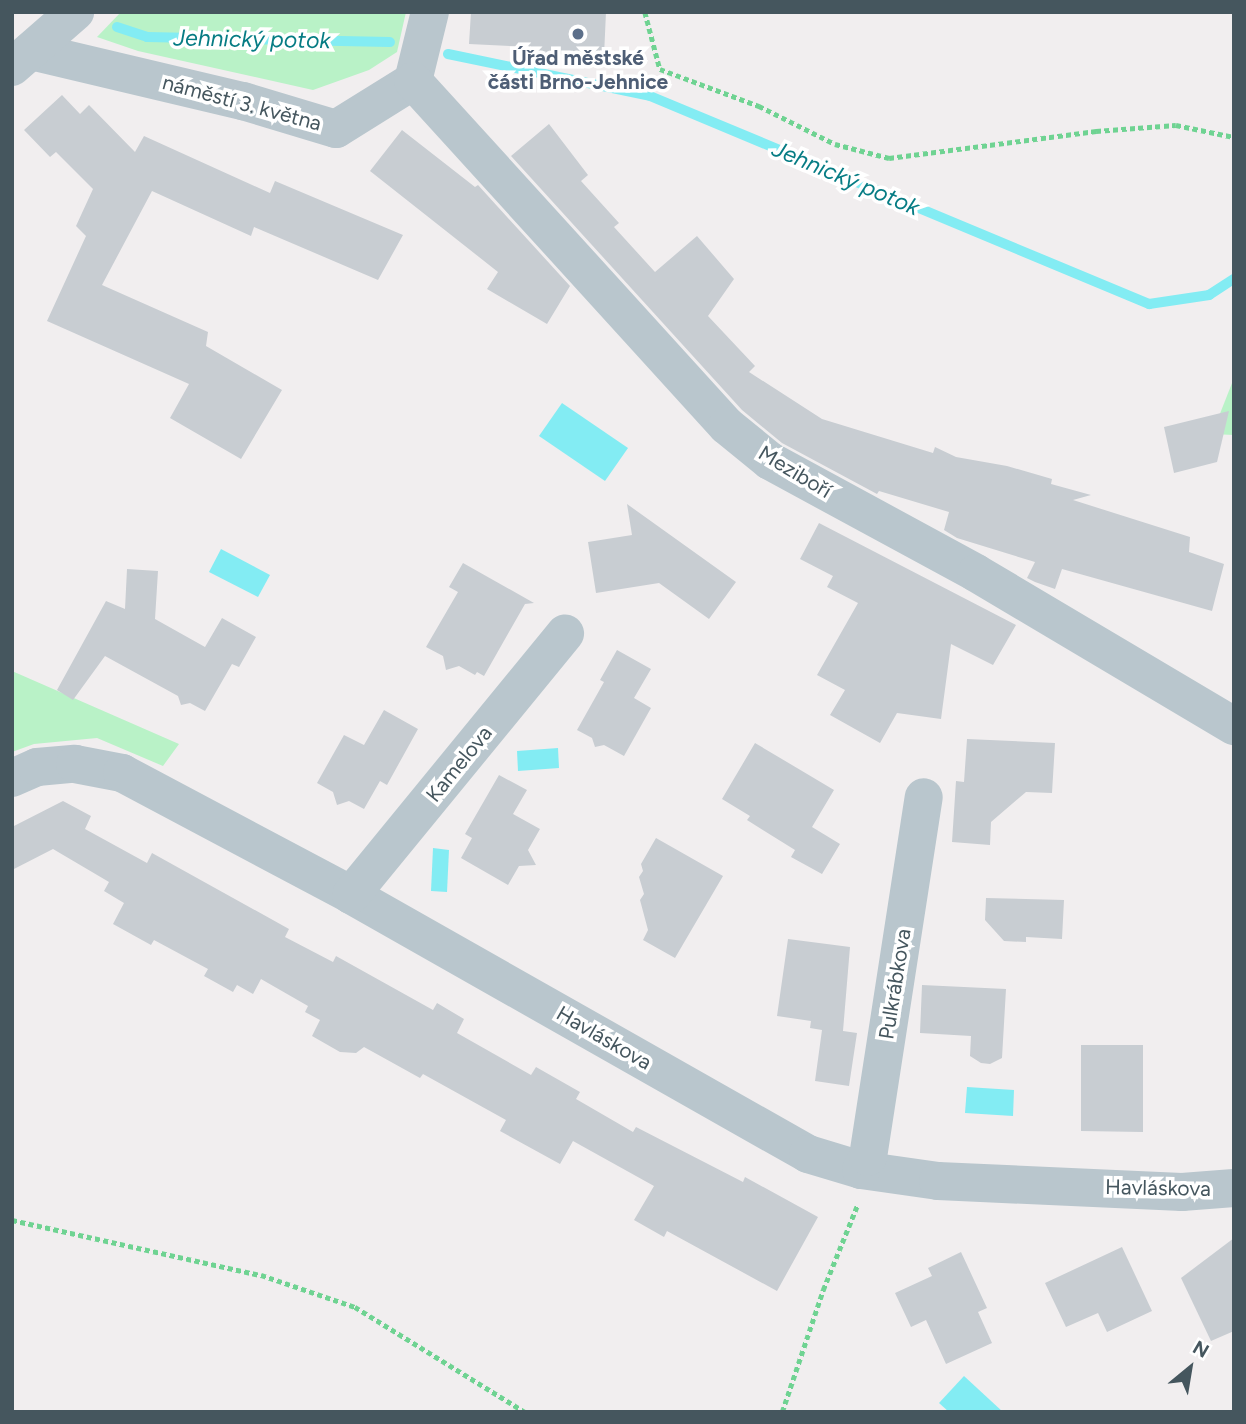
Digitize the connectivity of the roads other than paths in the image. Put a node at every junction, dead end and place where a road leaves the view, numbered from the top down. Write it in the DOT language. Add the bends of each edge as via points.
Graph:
graph roads {
  1 [pos="75,12"];
  2 [pos="430,12"];
  3 [pos="22,59"];
  4 [pos="413,81"];
  5 [pos="565,634"];
  6 [pos="1234,726"];
  7 [pos="12,778"];
  8 [pos="925,797"];
  9 [pos="351,895"];
  10 [pos="861,1170"];
  11 [pos="1234,1188"];
  1 -- 3 [label="street"];
  2 -- 4 [label="street"];
  3 -- 4 [label="street, náměstí 3. května" via="243,101 335,129"];
  4 -- 6 [label="street, Meziboří" via="727,426 770,461 976,573"];
  5 -- 9 [label="street, Kamelova"];
  7 -- 9 [label="street, Havláskova" via="37,767 75,764 122,773"];
  8 -- 10 [label="street, Pulkrábkova" via="868,1157"];
  9 -- 10 [label="street, Havláskova" via="808,1154"];
  10 -- 11 [label="street, Havláskova" via="952,1181 1182,1192"];
}
